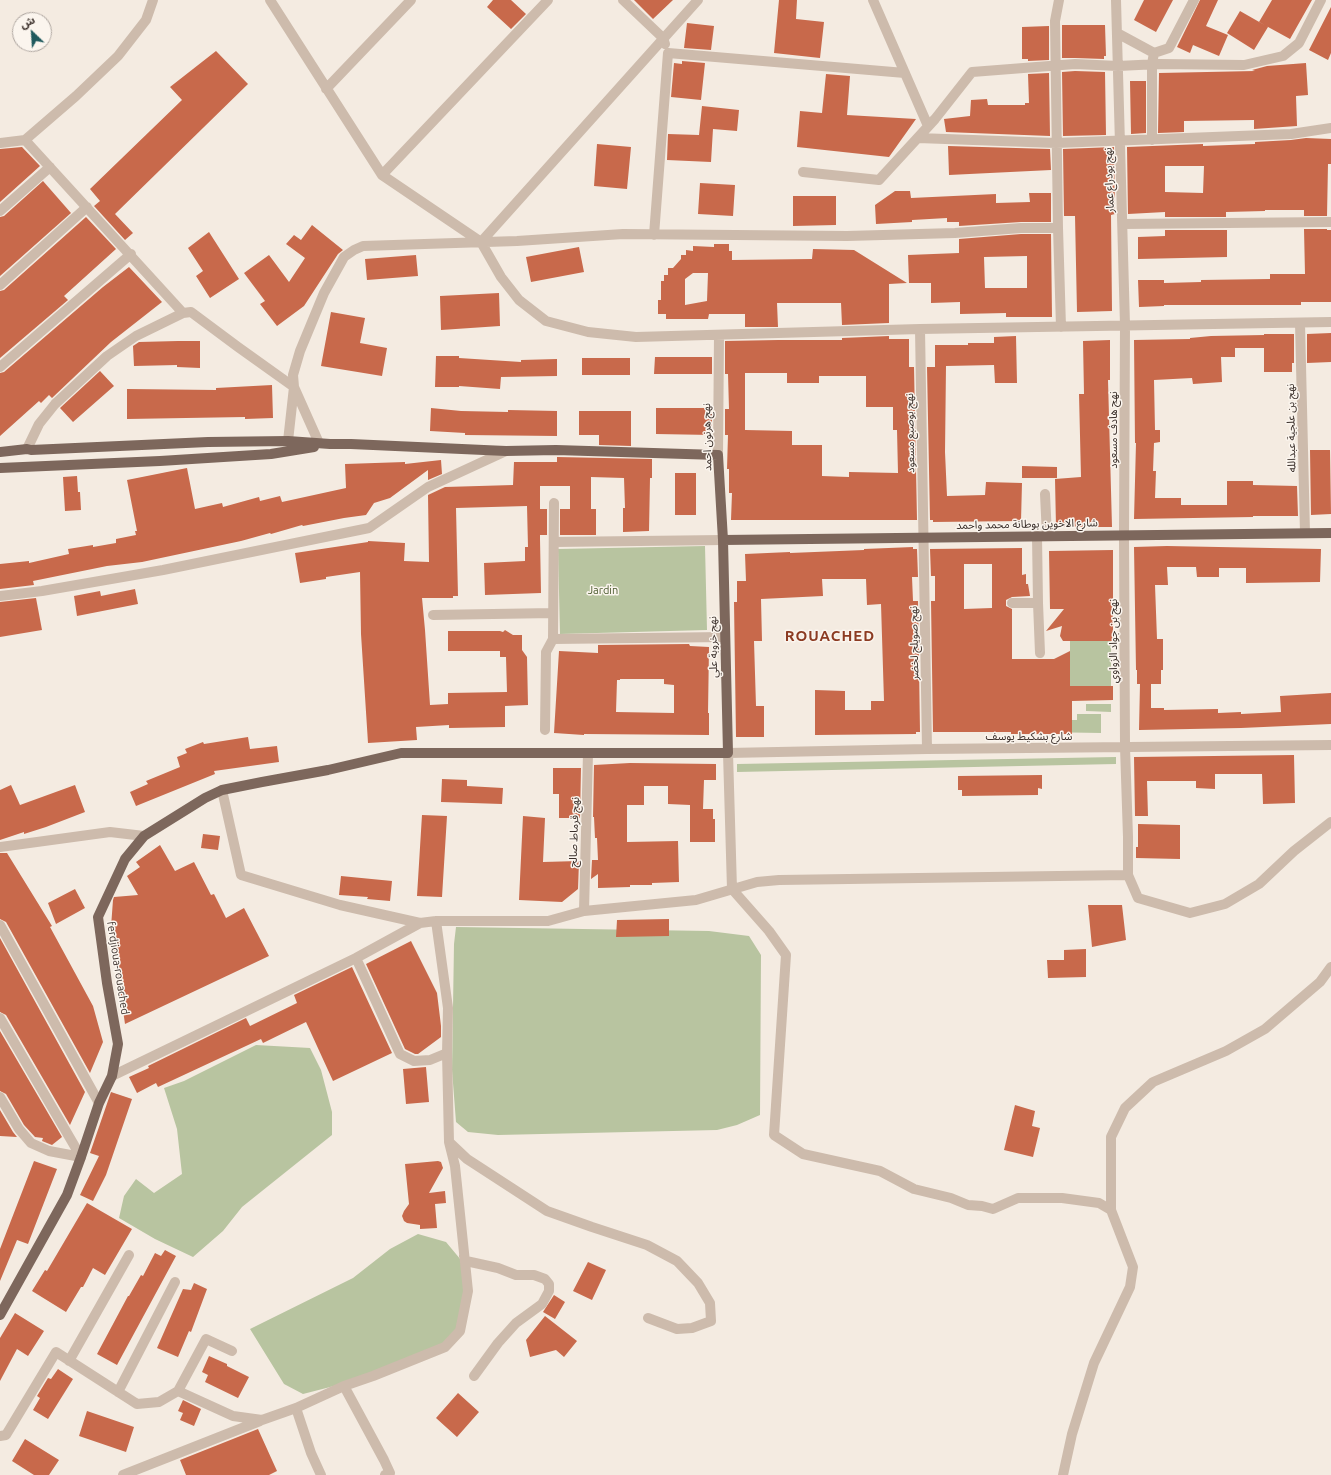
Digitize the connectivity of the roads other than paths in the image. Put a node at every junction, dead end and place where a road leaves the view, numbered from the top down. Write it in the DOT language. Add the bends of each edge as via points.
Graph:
graph roads {
  1 [pos="153,0"];
  2 [pos="270,0"];
  3 [pos="411,0"];
  4 [pos="548,0"];
  5 [pos="622,0"];
  6 [pos="698,0"];
  7 [pos="873,0"];
  8 [pos="1059,0"];
  9 [pos="1116,0"];
  10 [pos="1194,0"];
  11 [pos="1321,0"];
  12 [pos="1117,33"];
  13 [pos="663,38"];
  14 [pos="668,53"];
  15 [pos="1154,53"];
  16 [pos="1152,64"];
  17 [pos="1055,65"];
  18 [pos="1118,66"];
  19 [pos="905,73"];
  20 [pos="326,88"];
  21 [pos="928,126"];
  22 [pos="1331,128"];
  23 [pos="918,138"];
  24 [pos="25,140"];
  25 [pos="1152,140"];
  26 [pos="1120,141"];
  27 [pos="0,143"];
  28 [pos="1056,143"];
  29 [pos="50,167"];
  30 [pos="803,172"];
  31 [pos="382,174"];
  32 [pos="87,207"];
  33 [pos="0,211"];
  34 [pos="1331,222"];
  35 [pos="1123,224"];
  36 [pos="1058,228"];
  37 [pos="654,235"];
  38 [pos="481,242"];
  39 [pos="131,254"];
  40 [pos="0,285"];
  41 [pos="183,312"];
  42 [pos="1331,322"];
  43 [pos="1300,323"];
  44 [pos="1125,325"];
  45 [pos="1061,327"];
  46 [pos="920,329"];
  47 [pos="719,335"];
  48 [pos="0,367"];
  49 [pos="294,387"];
  50 [pos="288,441"];
  51 [pos="319,443"];
  52 [pos="330,444"];
  53 [pos="27,449"];
  54 [pos="506,450"];
  55 [pos="0,452"];
  56 [pos="718,455"];
  57 [pos="0,468"];
  58 [pos="1045,494"];
  59 [pos="554,503"];
  60 [pos="1305,533"];
  61 [pos="1331,533"];
  62 [pos="1124,535"];
  63 [pos="1042,536"];
  64 [pos="924,538"];
  65 [pos="723,540"];
  66 [pos="554,542"];
  67 [pos="0,596"];
  68 [pos="1012,603"];
  69 [pos="1038,603"];
  70 [pos="554,613"];
  71 [pos="433,615"];
  72 [pos="725,637"];
  73 [pos="554,639"];
  74 [pos="1040,653"];
  75 [pos="545,730"];
  76 [pos="1331,745"];
  77 [pos="1125,748"];
  78 [pos="927,749"];
  79 [pos="588,753"];
  80 [pos="728,753"];
  81 [pos="222,790"];
  82 [pos="1331,822"];
  83 [pos="144,836"];
  84 [pos="0,847"];
  85 [pos="1128,875"];
  86 [pos="732,889"];
  87 [pos="584,911"];
  88 [pos="436,921"];
  89 [pos="420,923"];
  90 [pos="0,925"];
  91 [pos="356,958"];
  92 [pos="1331,967"];
  93 [pos="0,1018"];
  94 [pos="447,1053"];
  95 [pos="112,1076"];
  96 [pos="0,1097"];
  97 [pos="99,1103"];
  98 [pos="449,1142"];
  99 [pos="81,1157"];
  100 [pos="1110,1210"];
  101 [pos="129,1255"];
  102 [pos="464,1256"];
  103 [pos="175,1282"];
  104 [pos="0,1315"];
  105 [pos="648,1318"];
  106 [pos="232,1351"];
  107 [pos="69,1361"];
  108 [pos="474,1376"];
  109 [pos="344,1386"];
  110 [pos="178,1391"];
  111 [pos="118,1392"];
  112 [pos="296,1408"];
  113 [pos="262,1420"];
  114 [pos="0,1436"];
  115 [pos="123,1475"];
  116 [pos="321,1475"];
  117 [pos="385,1475"];
  118 [pos="1063,1475"];
  1 -- 24 [label="street" via="146,20 118,56"];
  2 -- 20 [label="street"];
  3 -- 20 [label="street"];
  4 -- 31 [label="street"];
  5 -- 13 [label="street"];
  6 -- 13 [label="street"];
  7 -- 19 [label="street"];
  8 -- 17 [label="street" via="1055,21"];
  9 -- 12 [label="street, نهج بودراع عمار"];
  10 -- 15 [label="street" via="1169,48"];
  11 -- 16 [label="street" via="1299,43 1283,56 1244,65"];
  12 -- 15 [label="street"];
  12 -- 18 [label="street, نهج بودراع عمار"];
  13 -- 14 [label="street"];
  13 -- 38 [label="street"];
  14 -- 19 [label="street"];
  14 -- 37 [label="street"];
  15 -- 16 [label="street"];
  16 -- 18 [label="street"];
  16 -- 25 [label="street"];
  17 -- 18 [label="street"];
  17 -- 21 [label="street" via="972,72"];
  17 -- 28 [label="street"];
  18 -- 26 [label="street, نهج بودراع عمار"];
  19 -- 21 [label="street"];
  20 -- 31 [label="street"];
  21 -- 23 [label="street"];
  22 -- 25 [label="street" via="1291,134"];
  23 -- 28 [label="street"];
  23 -- 30 [label="street" via="879,180"];
  24 -- 27 [label="street"];
  24 -- 29 [label="street"];
  25 -- 26 [label="street"];
  26 -- 28 [label="street"];
  26 -- 35 [label="street, نهج بودراع عمار"];
  28 -- 36 [label="street"];
  29 -- 32 [label="street"];
  29 -- 33 [label="street"];
  31 -- 38 [label="street"];
  32 -- 39 [label="street"];
  32 -- 40 [label="street"];
  34 -- 35 [label="street"];
  35 -- 44 [label="street, نهج بودراع عمار"];
  36 -- 37 [label="street" via="847,236"];
  36 -- 45 [label="street"];
  37 -- 38 [label="street" via="623,234"];
  38 -- 47 [label="street" via="519,300 546,321 588,332 636,337"];
  38 -- 49 [label="street" via="363,246 344,257 324,293 300,351 293,375"];
  39 -- 41 [label="street"];
  39 -- 48 [label="street"];
  41 -- 49 [label="street" via="191,312"];
  41 -- 53 [label="street" via="136,336 107,356 55,404 39,424"];
  42 -- 43 [label="street"];
  43 -- 44 [label="street"];
  43 -- 60 [label="street, نهج بن علجية عبدالله"];
  44 -- 45 [label="street"];
  44 -- 62 [label="street, نهج هادف مسعود"];
  45 -- 46 [label="street"];
  46 -- 47 [label="street"];
  46 -- 64 [label="street, نهج بوصبع مسعود"];
  47 -- 56 [label="street, نهج هرنون احمد"];
  49 -- 50 [label="street"];
  49 -- 51 [label="street"];
  50 -- 51 [label="main road"];
  50 -- 53 [label="main road"];
  51 -- 52 [label="main road"];
  52 -- 54 [label="main road"];
  52 -- 57 [label="main road" via="271,454"];
  53 -- 55 [label="main road"];
  54 -- 56 [label="main road"];
  54 -- 67 [label="street" via="428,487 369,528 163,570"];
  56 -- 65 [label="main road, نهج هرنون احمد"];
  58 -- 63 [label="street"];
  59 -- 66 [label="street"];
  60 -- 61 [label="main road, شارع الاخوين بوطانة محمد واحمد"];
  60 -- 62 [label="main road, شارع الاخوين بوطانة محمد واحمد"];
  62 -- 63 [label="main road, شارع الاخوين بوطانة محمد واحمد"];
  62 -- 77 [label="street, نهج بن جواد الزواوي"];
  63 -- 64 [label="main road, شارع الاخوين بوطانة محمد واحمد"];
  63 -- 69 [label="street"];
  64 -- 65 [label="main road, شارع الاخوين بوطانة محمد واحمد"];
  64 -- 78 [label="street, نهج صويلح لخضر"];
  65 -- 66 [label="street"];
  65 -- 72 [label="main road, نهج خروبة علي"];
  66 -- 70 [label="street"];
  68 -- 69 [label="street"];
  69 -- 74 [label="street"];
  70 -- 71 [label="street"];
  70 -- 73 [label="street"];
  72 -- 73 [label="street"];
  72 -- 80 [label="main road, نهج خروبة علي"];
  73 -- 75 [label="street" via="546,652"];
  76 -- 77 [label="street, شارع بشكيط يوسف"];
  77 -- 78 [label="street, شارع بشكيط يوسف"];
  77 -- 85 [label="street, نهج بن جواد الزواوي"];
  78 -- 80 [label="street, شارع بشكيط يوسف"];
  79 -- 80 [label="main road, ferdjioua-rouached"];
  79 -- 81 [label="main road, ferdjioua-rouached" via="401,754"];
  79 -- 87 [label="street, نهج قرماط صالح"];
  80 -- 86 [label="street"];
  81 -- 83 [label="main road, ferdjioua-rouached"];
  81 -- 89 [label="street" via="241,875 340,905"];
  82 -- 85 [label="street" via="1259,884 1226,904 1190,912 1138,898"];
  83 -- 84 [label="street" via="110,832"];
  83 -- 95 [label="main road, ferdjioua-rouached" via="125,859 98,917 118,1044"];
  85 -- 86 [label="street" via="779,880 757,882"];
  86 -- 87 [label="street" via="696,900"];
  86 -- 100 [label="street" via="769,931 786,955 774,1134 804,1154 880,1171 914,1189 968,1205 993,1209 1018,1198 1062,1198 1099,1203"];
  87 -- 88 [label="street" via="548,922"];
  88 -- 89 [label="street"];
  88 -- 94 [label="street" via="448,1008"];
  89 -- 91 [label="street"];
  90 -- 97 [label="street"];
  91 -- 94 [label="street" via="400,1054 414,1061 430,1060"];
  91 -- 95 [label="street"];
  92 -- 100 [label="street" via="1320,982 1265,1029 1226,1052 1153,1082 1125,1108 1111,1137"];
  93 -- 99 [label="street"];
  94 -- 98 [label="street"];
  95 -- 97 [label="main road, ferdjioua-rouached"];
  96 -- 99 [label="street" via="19,1129 31,1142 49,1151"];
  97 -- 99 [label="main road, ferdjioua-rouached"];
  98 -- 102 [label="street" via="455,1166"];
  98 -- 105 [label="street" via="467,1159 547,1211 647,1244 677,1261 698,1283 710,1303 711,1321 692,1328 677,1329"];
  99 -- 104 [label="main road, ferdjioua-rouached" via="67,1195"];
  100 -- 118 [label="street" via="1133,1267 1130,1287 1094,1363 1072,1434"];
  101 -- 107 [label="street"];
  102 -- 108 [label="street" via="466,1260 516,1275 534,1275 545,1279 549,1284 549,1291 542,1304 516,1323"];
  102 -- 109 [label="street" via="468,1291 460,1331 445,1347"];
  103 -- 111 [label="street"];
  106 -- 110 [label="street" via="206,1339"];
  107 -- 111 [label="street"];
  107 -- 114 [label="street" via="56,1352 6,1435"];
  109 -- 112 [label="street"];
  109 -- 117 [label="street" via="390,1473"];
  110 -- 111 [label="street" via="159,1402 137,1404"];
  110 -- 113 [label="street" via="233,1416"];
  112 -- 113 [label="street"];
  112 -- 116 [label="street"];
  113 -- 115 [label="street"];
}
